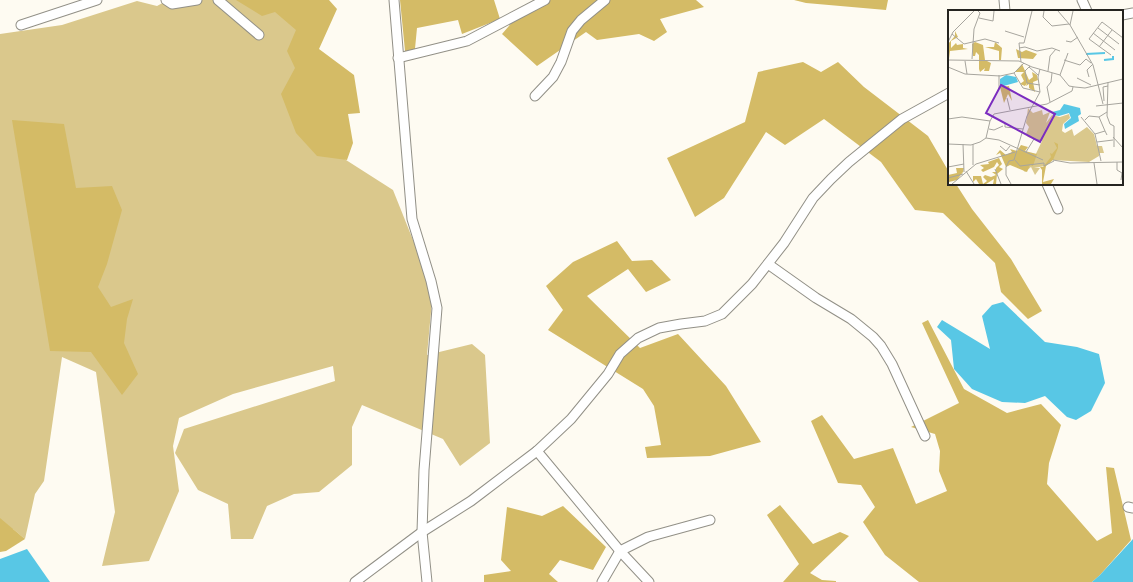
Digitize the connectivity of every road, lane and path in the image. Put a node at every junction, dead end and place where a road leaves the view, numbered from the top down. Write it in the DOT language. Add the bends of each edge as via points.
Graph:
graph roads {
  1 [pos="97,0"];
  2 [pos="166,0"];
  3 [pos="197,0"];
  4 [pos="218,0"];
  5 [pos="394,0"];
  6 [pos="545,0"];
  7 [pos="605,0"];
  8 [pos="1004,0"];
  9 [pos="1082,0"];
  10 [pos="1006,10"];
  11 [pos="1087,10"];
  12 [pos="1133,13"];
  13 [pos="1123,15"];
  14 [pos="21,25"];
  15 [pos="259,35"];
  16 [pos="398,58"];
  17 [pos="948,94"];
  18 [pos="535,96"];
  19 [pos="1047,185"];
  20 [pos="1058,209"];
  21 [pos="768,264"];
  22 [pos="925,436"];
  23 [pos="537,451"];
  24 [pos="710,520"];
  25 [pos="422,532"];
  26 [pos="620,550"];
  27 [pos="355,582"];
  28 [pos="427,582"];
  29 [pos="602,582"];
  30 [pos="649,582"];
  1 -- 14 [label="street"];
  2 -- 3 [label="street" via="172,4"];
  4 -- 15 [label="street"];
  5 -- 16 [label="street"];
  6 -- 16 [label="street" via="467,41"];
  7 -- 18 [label="street" via="572,31 554,77"];
  8 -- 10 [label="street"];
  9 -- 11 [label="street"];
  12 -- 13 [label="street"];
  16 -- 25 [label="street" via="412,219 437,308 424,470"];
  17 -- 21 [label="street" via="902,119 836,174 813,198"];
  19 -- 20 [label="street"];
  21 -- 22 [label="street" via="873,336 892,364"];
  21 -- 23 [label="street" via="722,314 705,322 659,328 638,338 620,354 608,374 571,419"];
  23 -- 25 [label="street" via="471,501"];
  23 -- 26 [label="street"];
  24 -- 26 [label="street" via="648,537"];
  25 -- 27 [label="street"];
  25 -- 28 [label="street"];
  26 -- 29 [label="street"];
  26 -- 30 [label="street"];
}
